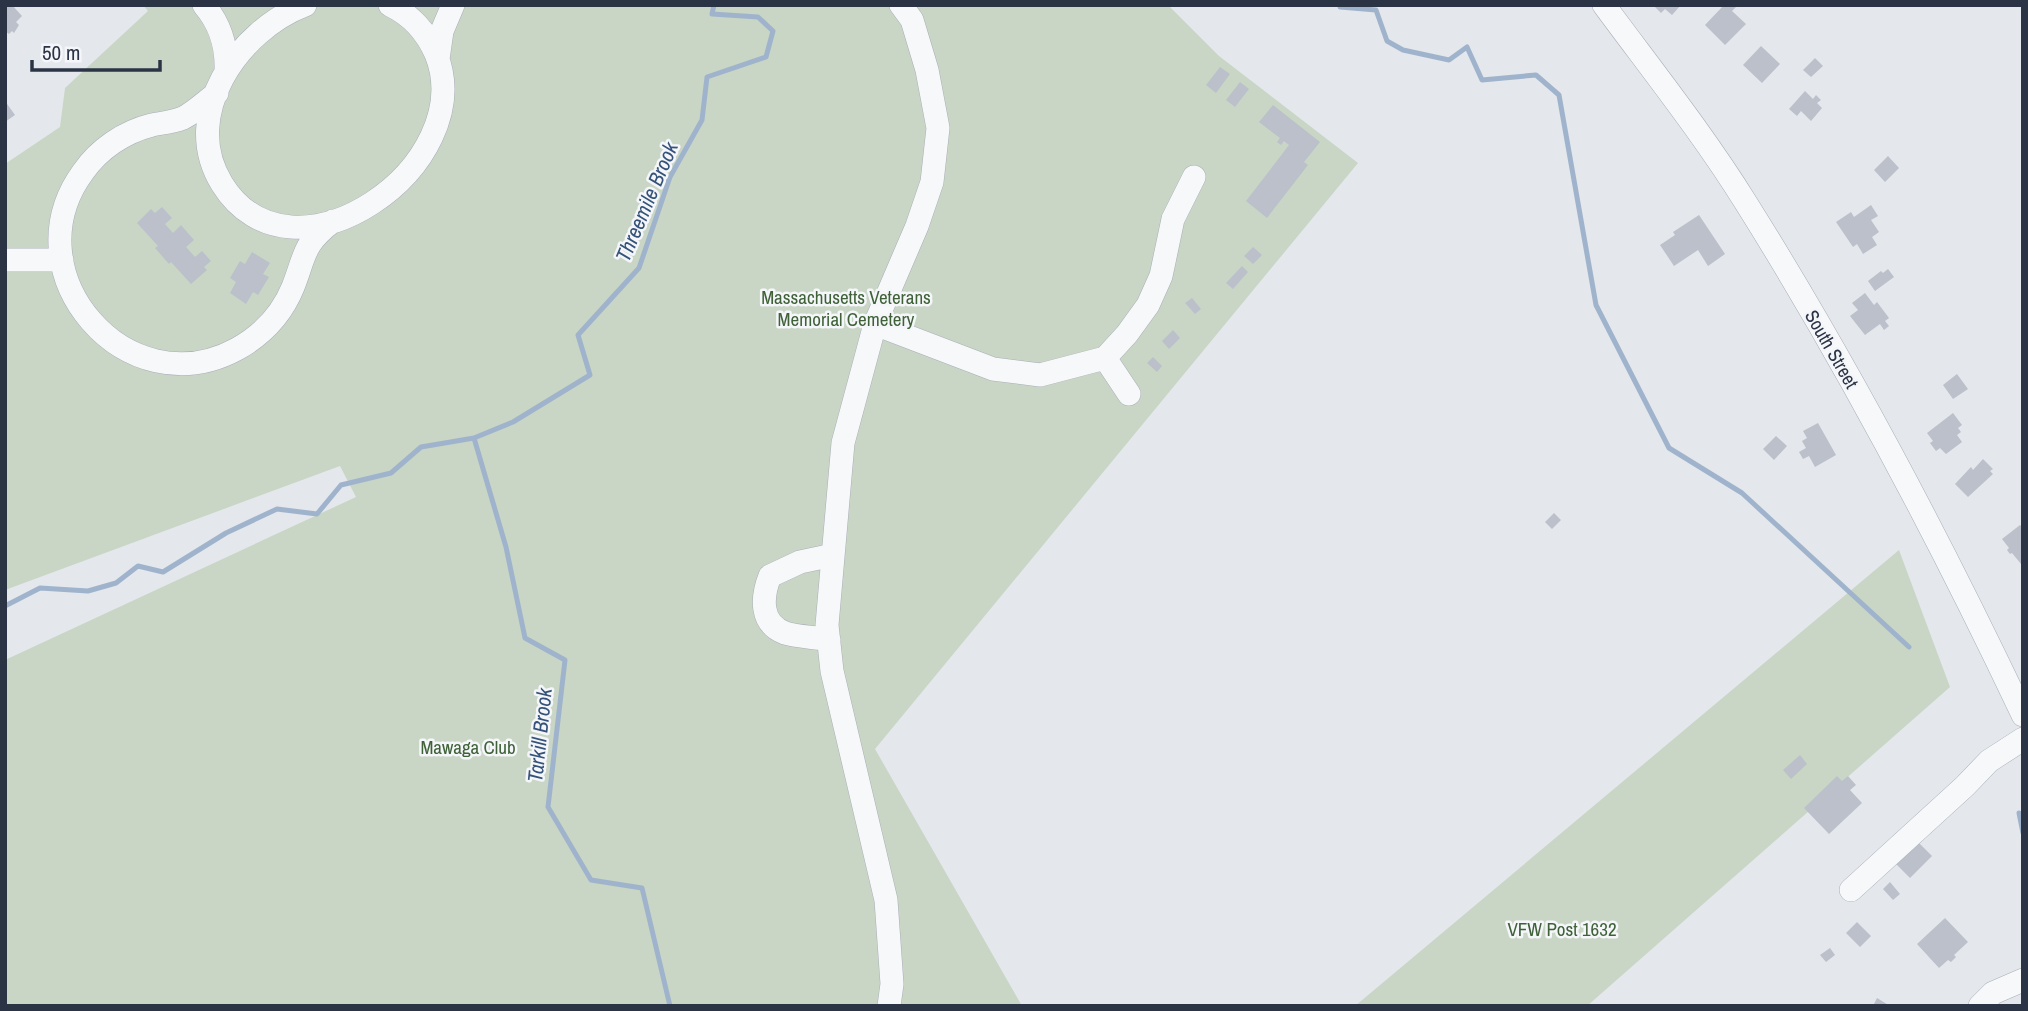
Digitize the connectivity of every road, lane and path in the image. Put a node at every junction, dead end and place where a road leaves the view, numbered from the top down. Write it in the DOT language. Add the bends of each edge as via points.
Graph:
graph roads {
  1 [pos="204,5"];
  2 [pos="269,5"];
  3 [pos="390,5"];
  4 [pos="453,5"];
  5 [pos="901,5"];
  6 [pos="1604,5"];
  7 [pos="300,7"];
  8 [pos="438,59"];
  9 [pos="226,71"];
  10 [pos="216,93"];
  11 [pos="1194,177"];
  12 [pos="333,221"];
  13 [pos="5,260"];
  14 [pos="62,260"];
  15 [pos="875,324"];
  16 [pos="1105,358"];
  17 [pos="1129,394"];
  18 [pos="833,555"];
  19 [pos="829,640"];
  20 [pos="2023,715"];
  21 [pos="2023,739"];
  22 [pos="1851,890"];
  23 [pos="2023,980"];
  24 [pos="889,1006"];
  25 [pos="1980,1006"];
  1 -- 9 [label="street" via="223,38"];
  2 -- 7 [label="street"];
  3 -- 8 [label="street" via="418,26"];
  4 -- 8 [label="street" via="442,31"];
  5 -- 15 [label="street" via="912,20 938,128 932,182"];
  6 -- 20 [label="street, South Street" via="1705,142 1789,274 1903,477"];
  7 -- 9 [label="street" via="256,34"];
  8 -- 12 [label="street" via="441,108 419,158 387,194 367,208"];
  9 -- 10 [label="street"];
  10 -- 12 [label="street" via="209,150 218,178 235,201 276,225 305,227"];
  10 -- 14 [label="street" via="182,118 134,131 93,159 67,202"];
  11 -- 16 [label="street" via="1173,219 1161,276 1149,305"];
  12 -- 14 [label="street" via="305,250 293,287 270,324 250,342 202,361 152,359 107,337 75,299"];
  13 -- 14 [label="street"];
  15 -- 16 [label="street" via="993,369 1040,376"];
  15 -- 18 [label="street" via="843,443"];
  16 -- 17 [label="street"];
  18 -- 19 [label="street"];
  18 -- 19 [label="street" via="800,562 770,576 763,595 766,616 783,632"];
  19 -- 24 [label="street" via="832,671 886,901 892,984"];
  21 -- 22 [label="street" via="1989,761"];
  23 -- 25 [label="street" via="1993,993"];
}
